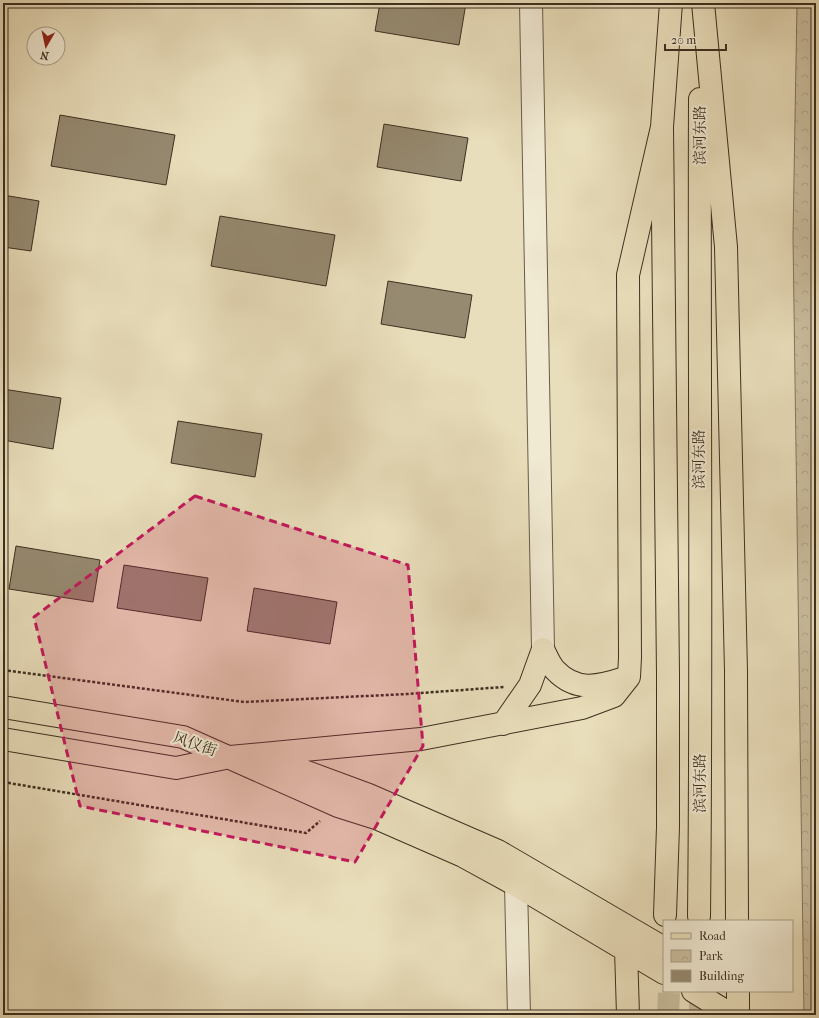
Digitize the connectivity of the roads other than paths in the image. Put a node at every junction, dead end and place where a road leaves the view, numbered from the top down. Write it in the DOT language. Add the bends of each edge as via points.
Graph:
graph roads {
  1 [pos="531,3"];
  2 [pos="671,3"];
  3 [pos="700,3"];
  4 [pos="703,3"];
  5 [pos="662,128"];
  6 [pos="542,649"];
  7 [pos="630,677"];
  8 [pos="3,708"];
  9 [pos="503,724"];
  10 [pos="3,739"];
  11 [pos="230,757"];
  12 [pos="516,885"];
  13 [pos="665,915"];
  14 [pos="699,916"];
  15 [pos="737,920"];
  16 [pos="663,947"];
  17 [pos="626,949"];
  18 [pos="663,972"];
  19 [pos="695,992"];
  20 [pos="719,992"];
  21 [pos="738,992"];
  22 [pos="519,1015"];
  23 [pos="628,1015"];
  24 [pos="732,1015"];
  25 [pos="736,1015"];
  1 -- 6 [label="street"];
  2 -- 5 [label="main road"];
  3 -- 14 [label="main road, 滨河东路"];
  4 -- 15 [label="main road" via="726,247 736,671"];
  5 -- 7 [label="main road" via="628,275"];
  5 -- 13 [label="main road" via="668,674"];
  6 -- 7 [label="main road" via="554,670 572,684 599,687"];
  6 -- 9 [label="main road" via="530,685"];
  7 -- 9 [label="main road" via="614,696 582,708"];
  8 -- 11 [label="main road, 风仪街" via="183,737"];
  9 -- 11 [label="main road" via="421,739"];
  10 -- 11 [label="main road, 风仪街" via="176,768"];
  11 -- 12 [label="main road" via="338,806 376,818 463,856"];
  11 -- 16 [label="main road" via="304,771 369,795 498,851"];
  12 -- 17 [label="main road"];
  12 -- 22 [label="street"];
  17 -- 18 [label="main road"];
  17 -- 23 [label="main road"];
  19 -- 24 [label="main road"];
  20 -- 25 [label="main road"];
  21 -- 25 [label="main road"];
}
